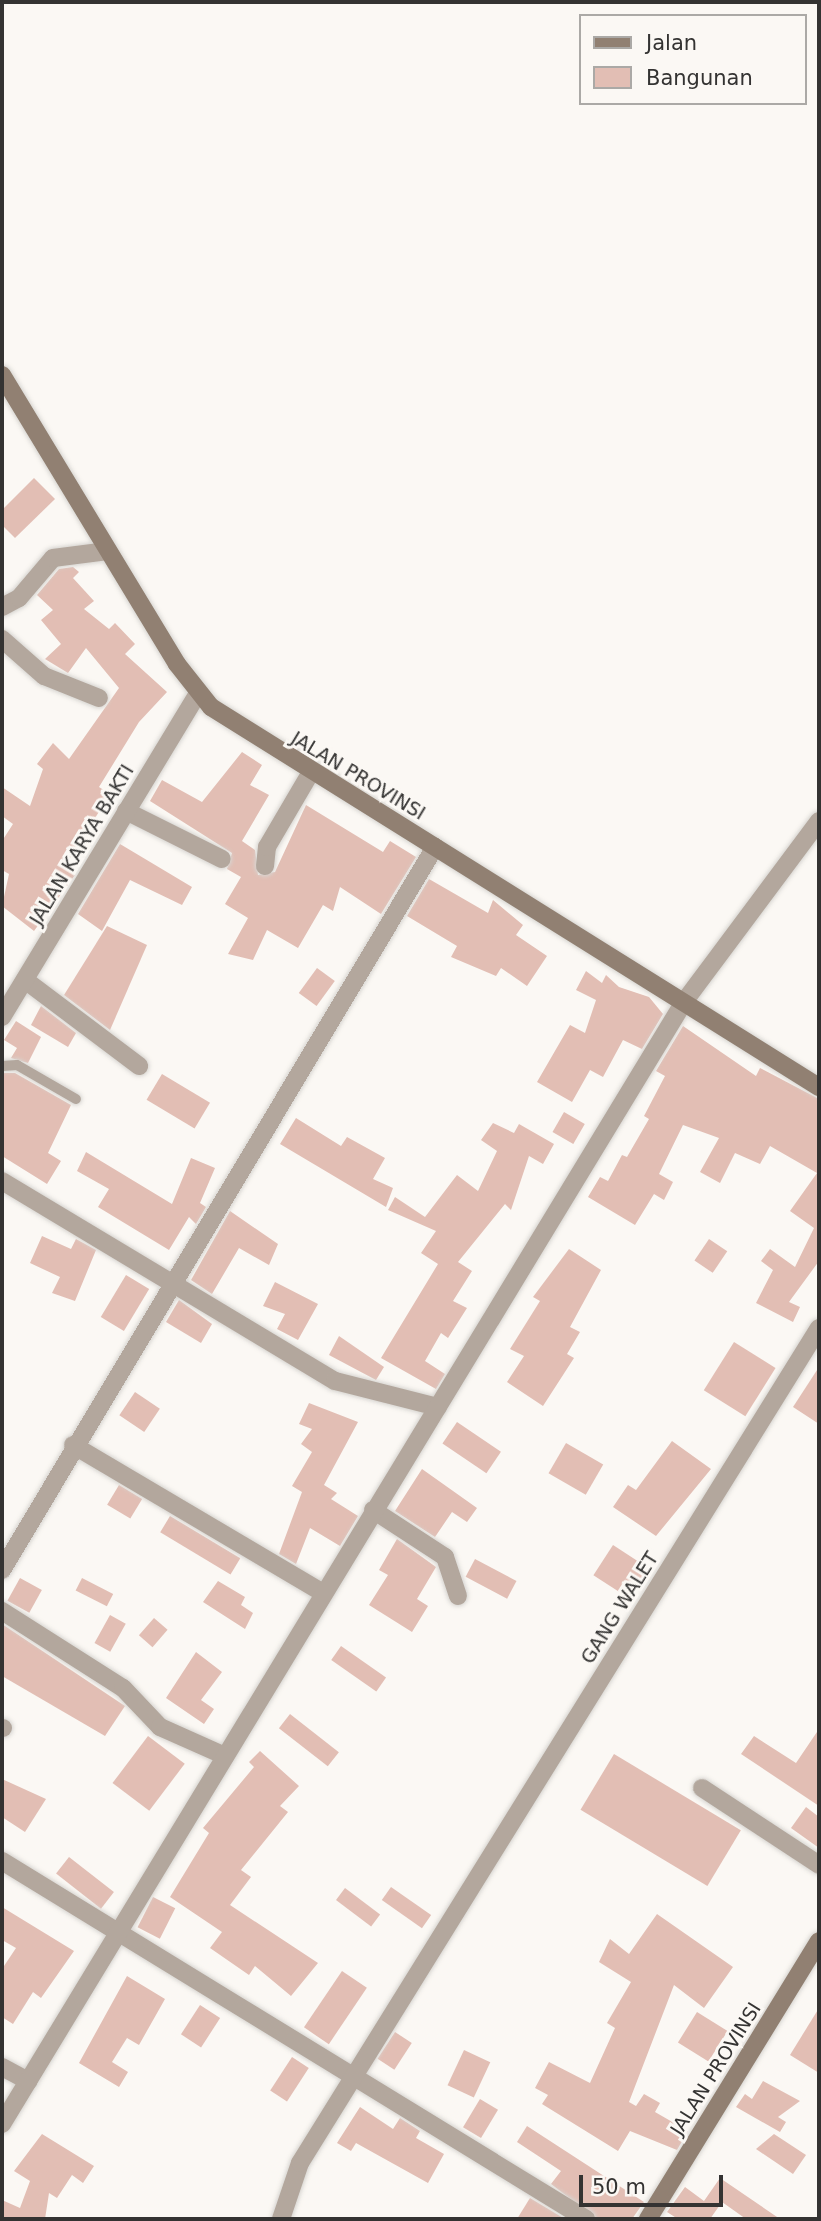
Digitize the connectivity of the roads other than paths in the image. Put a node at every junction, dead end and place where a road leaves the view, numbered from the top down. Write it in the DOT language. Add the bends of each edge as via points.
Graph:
graph roads {
  1 [pos="2,374"];
  2 [pos="108,551"];
  3 [pos="2,607"];
  4 [pos="2,639"];
  5 [pos="198,694"];
  6 [pos="99,698"];
  7 [pos="311,772"];
  8 [pos="126,811"];
  9 [pos="819,821"];
  10 [pos="435,847"];
  11 [pos="222,859"];
  12 [pos="265,866"];
  13 [pos="25,981"];
  14 [pos="684,1002"];
  15 [pos="2,1017"];
  16 [pos="2,1066"];
  17 [pos="139,1066"];
  18 [pos="819,1087"];
  19 [pos="76,1098"];
  20 [pos="2,1181"];
  21 [pos="171,1283"];
  22 [pos="819,1328"];
  23 [pos="438,1407"];
  24 [pos="73,1445"];
  25 [pos="373,1510"];
  26 [pos="3,1563"];
  27 [pos="323,1593"];
  28 [pos="458,1596"];
  29 [pos="2,1611"];
  30 [pos="225,1756"];
  31 [pos="702,1788"];
  32 [pos="2,1861"];
  33 [pos="819,1865"];
  34 [pos="118,1934"];
  35 [pos="819,1941"];
  36 [pos="2,2067"];
  37 [pos="353,2078"];
  38 [pos="28,2081"];
  39 [pos="2,2124"];
  40 [pos="281,2219"];
  41 [pos="586,2219"];
  42 [pos="648,2219"];
  1 -- 2 [label="main road, JALAN PROVINSI"];
  2 -- 3 [label="street" via="53,558 19,598"];
  2 -- 5 [label="main road, JALAN PROVINSI"];
  4 -- 6 [label="street" via="44,676"];
  5 -- 7 [label="main road, JALAN PROVINSI"];
  5 -- 8 [label="street, JALAN KARYA BAKTI"];
  7 -- 10 [label="main road, JALAN PROVINSI"];
  7 -- 12 [label="street" via="268,847"];
  8 -- 11 [label="street"];
  8 -- 13 [label="street, JALAN KARYA BAKTI"];
  9 -- 14 [label="street"];
  10 -- 14 [label="main road, JALAN PROVINSI"];
  10 -- 21 [label="street"];
  13 -- 15 [label="street, JALAN KARYA BAKTI"];
  13 -- 17 [label="street"];
  14 -- 18 [label="main road, JALAN PROVINSI"];
  14 -- 23 [label="street"];
  16 -- 19 [label="lane" via="17,1065"];
  20 -- 21 [label="street"];
  21 -- 23 [label="street" via="335,1381"];
  21 -- 24 [label="street"];
  22 -- 37 [label="street, GANG WALET"];
  23 -- 25 [label="street"];
  24 -- 26 [label="street"];
  24 -- 27 [label="street"];
  25 -- 27 [label="street"];
  25 -- 28 [label="street" via="444,1557"];
  27 -- 30 [label="street"];
  29 -- 30 [label="street" via="122,1688 146,1717"];
  30 -- 34 [label="street"];
  31 -- 33 [label="street"];
  32 -- 34 [label="street"];
  34 -- 37 [label="street"];
  34 -- 38 [label="street"];
  35 -- 42 [label="main road, JALAN PROVINSI"];
  36 -- 38 [label="street"];
  37 -- 40 [label="street, GANG WALET" via="300,2163"];
  37 -- 41 [label="street"];
  38 -- 39 [label="street"];
}
